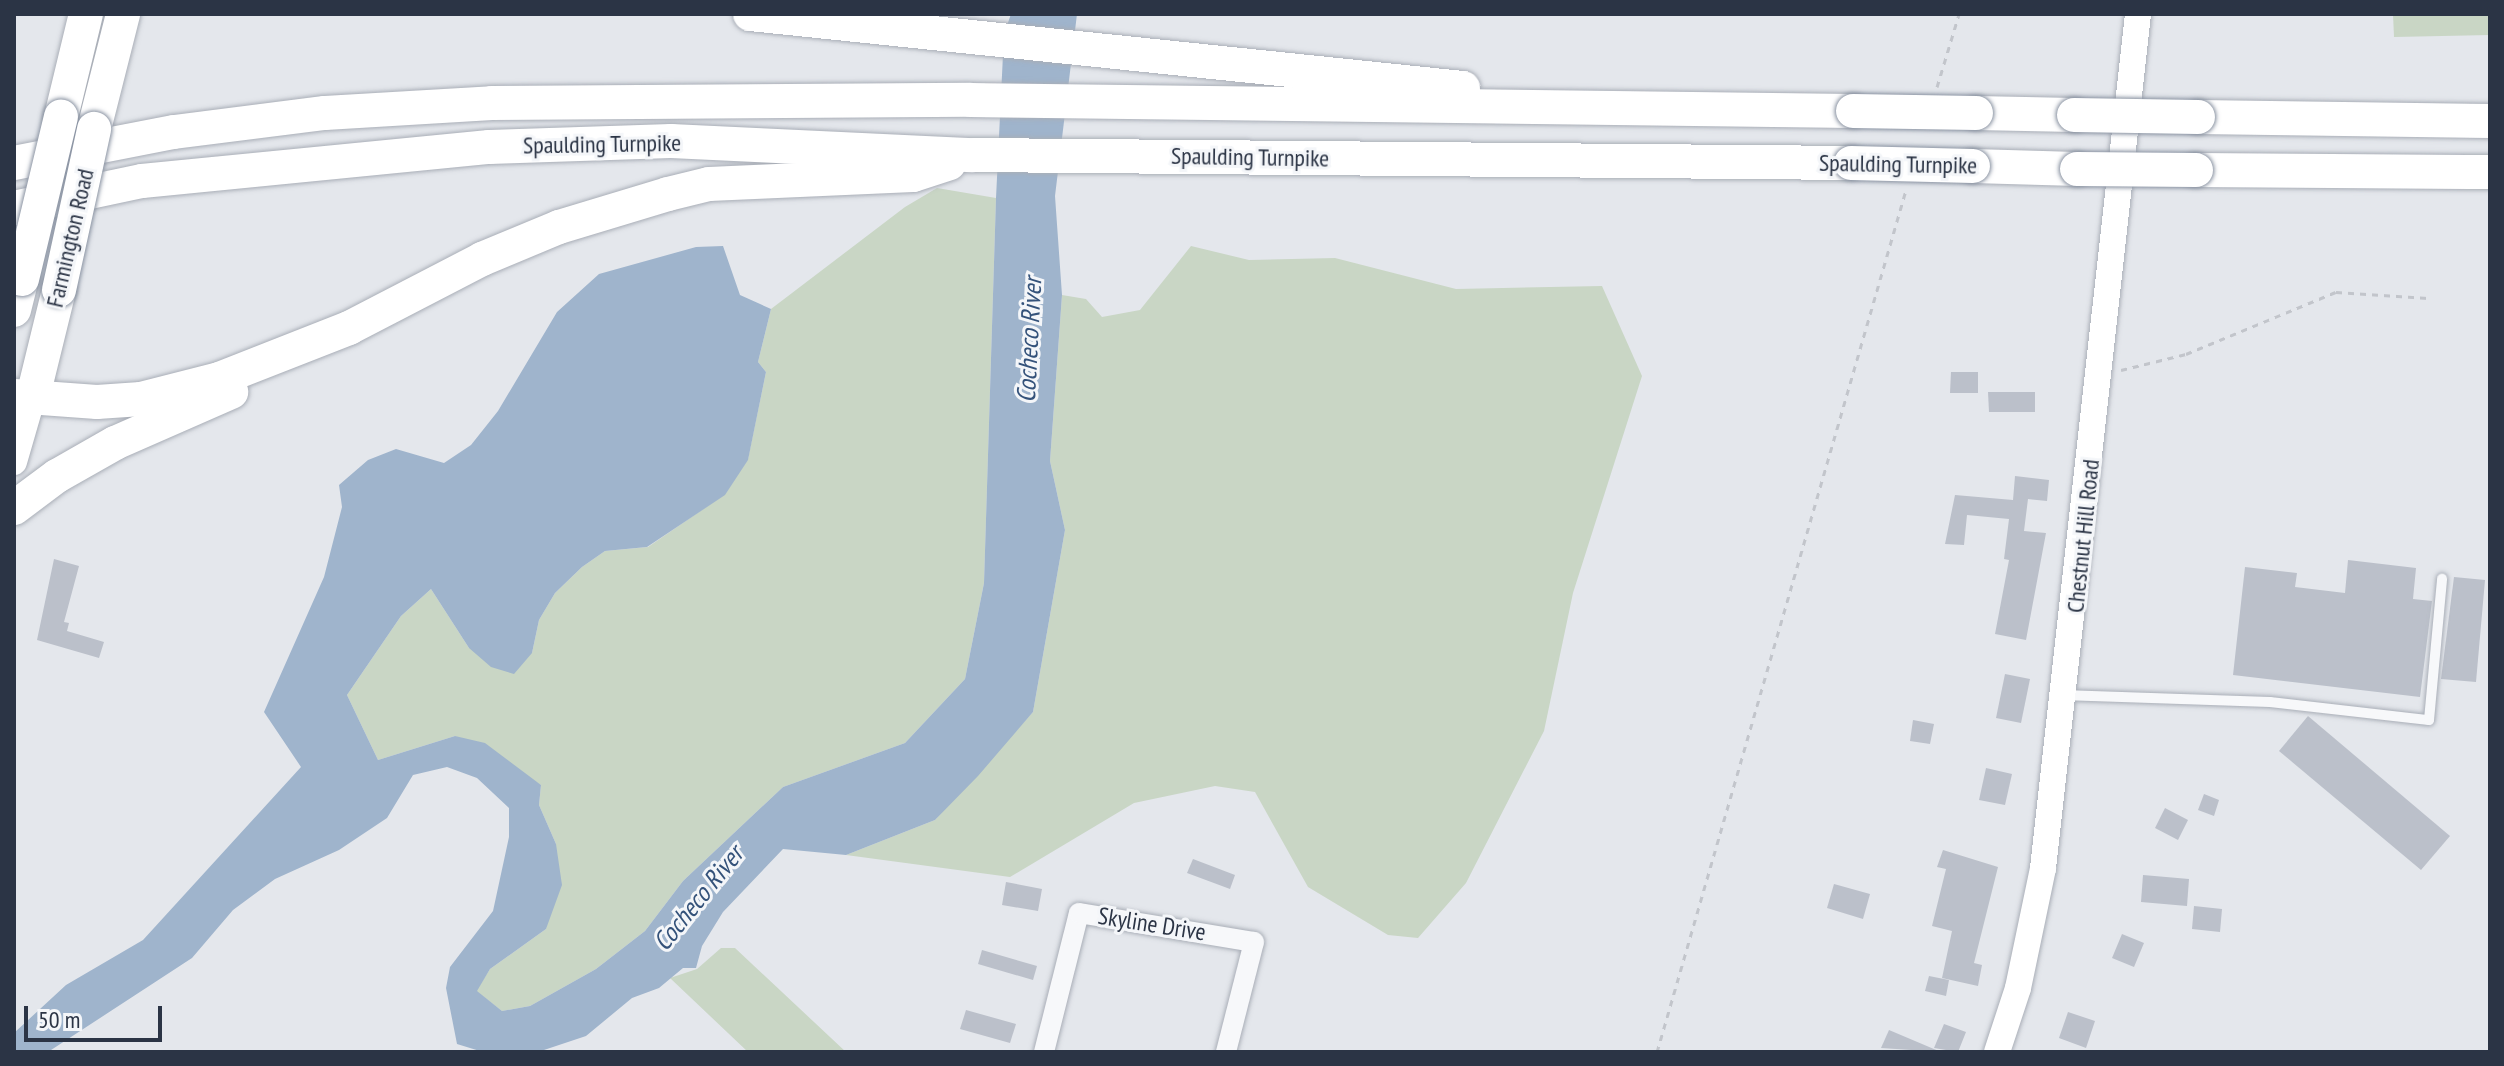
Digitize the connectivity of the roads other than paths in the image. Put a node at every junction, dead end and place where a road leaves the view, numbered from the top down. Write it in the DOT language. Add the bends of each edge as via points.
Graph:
graph roads {
  1 [pos="86,14"];
  2 [pos="123,14"];
  3 [pos="752,14"];
  4 [pos="2138,14"];
  5 [pos="1678,111"];
  6 [pos="2490,121"];
  7 [pos="973,155"];
  8 [pos="14,163"];
  9 [pos="2240,170"];
  10 [pos="2490,172"];
  11 [pos="2490,194"];
  12 [pos="14,208"];
  13 [pos="18,294"];
  14 [pos="328,337"];
  15 [pos="24,396"];
  16 [pos="14,462"];
  17 [pos="14,508"];
  18 [pos="2442,579"];
  19 [pos="2058,695"];
  20 [pos="1044,1052"];
  21 [pos="1226,1052"];
  22 [pos="1997,1052"];
  1 -- 13 [label="highway, Farmington Road, bridge"];
  2 -- 15 [label="highway, Farmington Road, bridge" via="59,290"];
  3 -- 5 [label="highway"];
  4 -- 19 [label="street, Chestnut Hill Road" via="2101,373"];
  5 -- 6 [label="highway, Spaulding Turnpike, bridge"];
  5 -- 8 [label="highway, Spaulding Turnpike" via="970,100 492,103 325,113 174,132"];
  7 -- 9 [label="highway, Spaulding Turnpike, bridge"];
  7 -- 12 [label="highway, Spaulding Turnpike" via="671,141 489,147 142,181"];
  7 -- 14 [label="highway" via="913,175 709,184 593,214 482,259"];
  9 -- 10 [label="highway, Spaulding Turnpike"];
  9 -- 11 [label="highway"];
  14 -- 15 [label="highway" via="219,379 141,399 97,402"];
  14 -- 17 [label="highway" via="239,389 103,450"];
  15 -- 16 [label="street, Farmington Road"];
  18 -- 19 [label="lane" via="2429,720 2270,702"];
  19 -- 22 [label="street, Chestnut Hill Road" via="2031,934"];
  20 -- 21 [label="street, Skyline Drive" via="1079,913 1254,942"];
}
